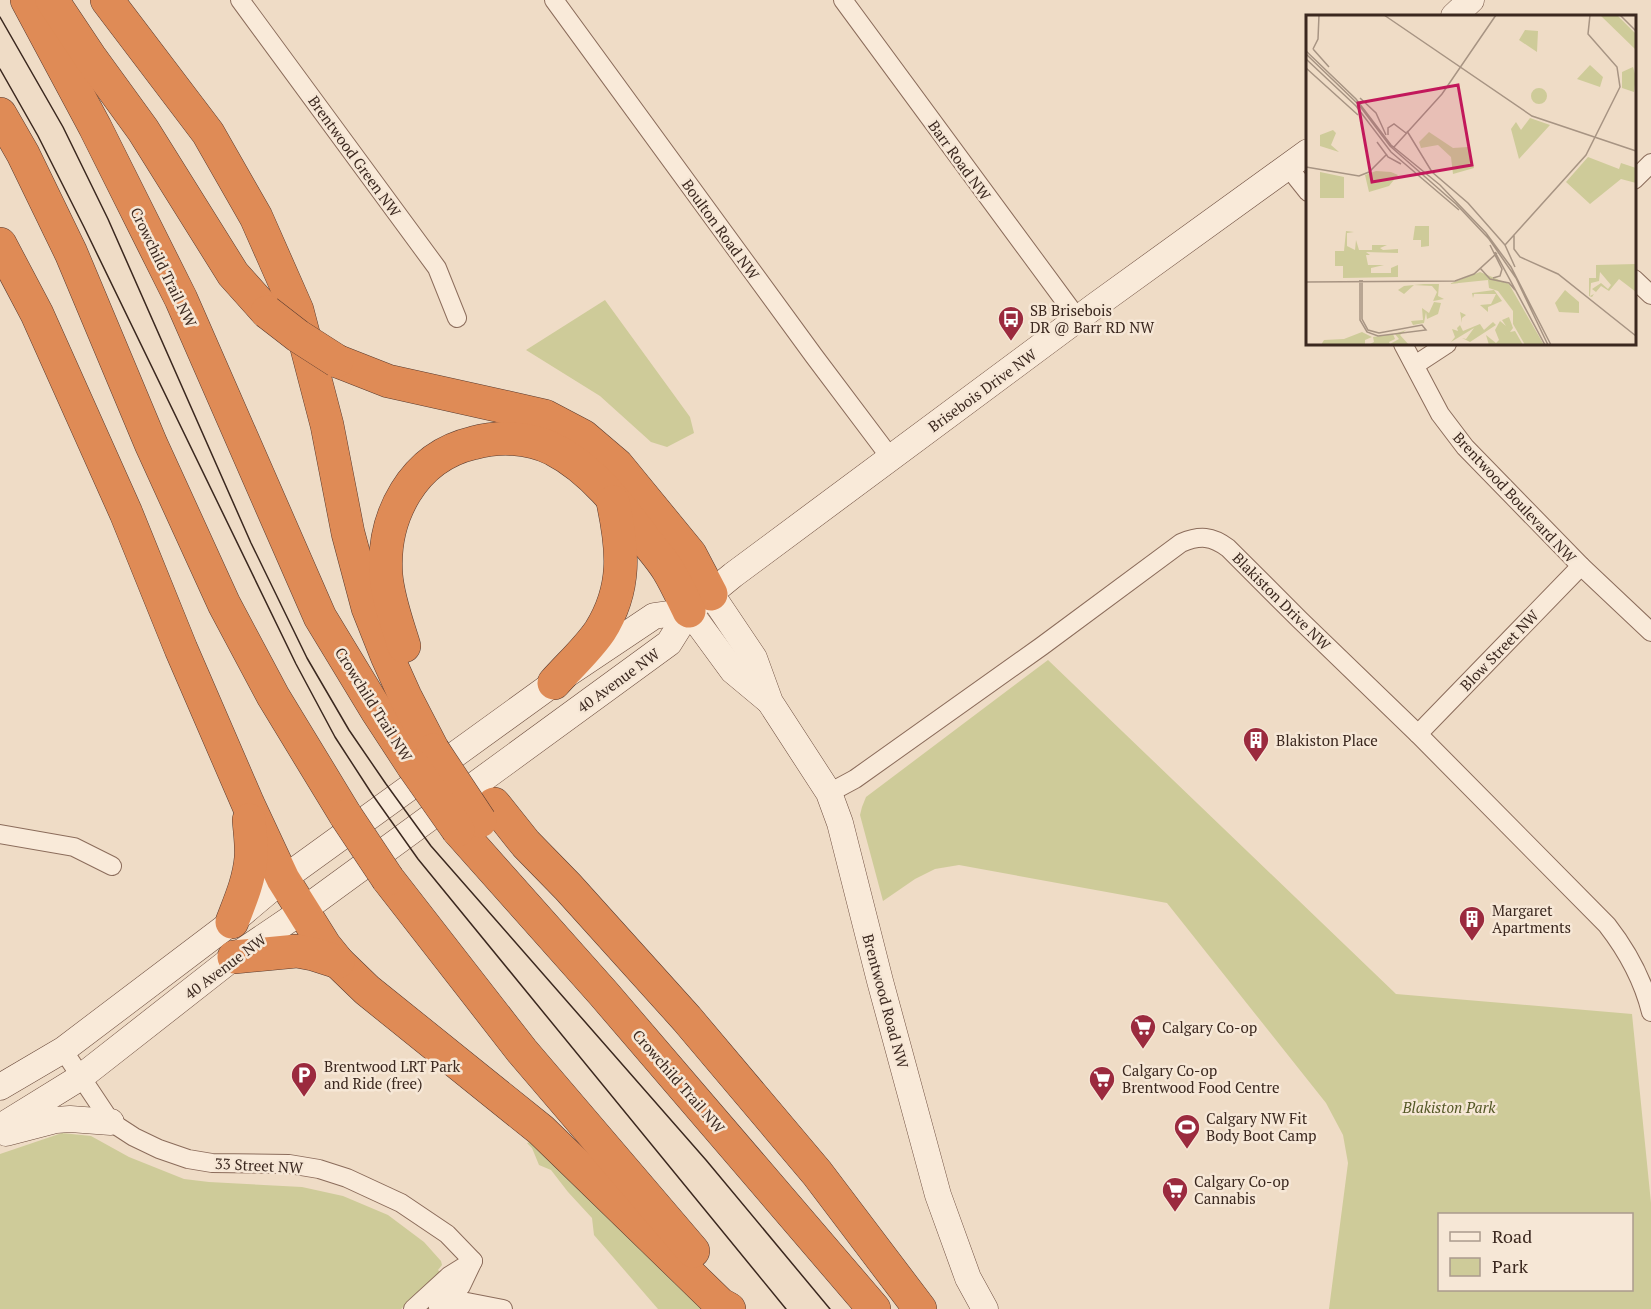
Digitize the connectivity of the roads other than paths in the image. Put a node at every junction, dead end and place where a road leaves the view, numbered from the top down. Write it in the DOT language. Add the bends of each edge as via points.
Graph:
graph roads {
  1 [pos="27,0"];
  2 [pos="52,0"];
  3 [pos="107,0"];
  4 [pos="240,0"];
  5 [pos="554,0"];
  6 [pos="843,0"];
  7 [pos="1470,0"];
  8 [pos="1455,15"];
  9 [pos="0,114"];
  10 [pos="1298,160"];
  11 [pos="1651,163"];
  12 [pos="1636,179"];
  13 [pos="1306,186"];
  14 [pos="0,244"];
  15 [pos="1636,280"];
  16 [pos="1651,295"];
  17 [pos="457,318"];
  18 [pos="1078,319"];
  19 [pos="1404,345"];
  20 [pos="1445,345"];
  21 [pos="1415,365"];
  22 [pos="890,457"];
  23 [pos="613,500"];
  24 [pos="1581,566"];
  25 [pos="700,602"];
  26 [pos="1651,632"];
  27 [pos="554,683"];
  28 [pos="1418,734"];
  29 [pos="432,752"];
  30 [pos="829,793"];
  31 [pos="248,804"];
  32 [pos="477,818"];
  33 [pos="0,834"];
  34 [pos="112,866"];
  35 [pos="283,879"];
  36 [pos="302,911"];
  37 [pos="232,922"];
  38 [pos="234,957"];
  39 [pos="338,962"];
  40 [pos="1651,1012"];
  41 [pos="63,1050"];
  42 [pos="81,1077"];
  43 [pos="0,1087"];
  44 [pos="111,1122"];
  45 [pos="0,1127"];
  46 [pos="0,1135"];
  47 [pos="473,1261"];
  48 [pos="438,1307"];
  49 [pos="412,1309"];
  50 [pos="503,1309"];
  51 [pos="729,1309"];
  52 [pos="742,1309"];
  53 [pos="874,1309"];
  54 [pos="920,1309"];
  55 [pos="985,1309"];
  1 -- 29 [label="highway, Crowchild Trail NW" via="181,299 320,617 378,711"];
  2 -- 25 [label="highway, bridge" via="143,130 233,274 267,312 337,361 388,381 544,416 583,436 617,465 690,554"];
  3 -- 29 [label="highway" via="208,133 256,217 297,310 368,608"];
  4 -- 17 [label="street, Brentwood Green NW" via="437,268"];
  5 -- 22 [label="street, Boulton Road NW"];
  6 -- 18 [label="street, Barr Road NW"];
  7 -- 8 [label="street"];
  9 -- 52 [label="highway, bridge" via="71,253 224,604 273,696 346,816 388,879 522,1051"];
  10 -- 13 [label="street"];
  10 -- 18 [label="street, Brisebois Drive NW"];
  11 -- 12 [label="street"];
  14 -- 31 [label="highway" via="37,314 126,513"];
  15 -- 16 [label="street"];
  18 -- 22 [label="street, Brisebois Drive NW"];
  19 -- 21 [label="street, Brentwood Boulevard NW"];
  20 -- 21 [label="street"];
  21 -- 24 [label="street, Brentwood Boulevard NW" via="1440,414 1465,447"];
  22 -- 25 [label="street, Brisebois Drive NW"];
  23 -- 25 [label="highway" via="669,571"];
  23 -- 27 [label="highway" via="620,534 618,587 600,630"];
  23 -- 29 [label="highway" via="561,454 538,443 513,439 454,448 425,467 409,484 387,542 386,575 407,657 428,704"];
  24 -- 26 [label="street, Brentwood Boulevard NW"];
  24 -- 28 [label="street, Blow Street NW"];
  25 -- 27 [label="street, 40 Avenue NW" via="654,616"];
  25 -- 30 [label="street, Brentwood Road NW" via="754,658 770,702"];
  25 -- 36 [label="street, 40 Avenue NW" via="669,643"];
  27 -- 35 [label="street, 40 Avenue NW"];
  28 -- 30 [label="street, Blakiston Drive NW" via="1228,548 1218,540 1193,538 864,773"];
  28 -- 40 [label="street, Blakiston Drive NW" via="1607,925 1635,966"];
  29 -- 32 [label="highway, Crowchild Trail NW, bridge"];
  29 -- 32 [label="highway"];
  30 -- 55 [label="street, Brentwood Road NW" via="938,1195 968,1278"];
  31 -- 35 [label="highway"];
  31 -- 37 [label="highway" via="249,874"];
  32 -- 53 [label="highway, Crowchild Trail NW" via="510,890"];
  32 -- 54 [label="highway" via="526,844 687,1018 817,1173"];
  33 -- 34 [label="street" via="74,847"];
  35 -- 36 [label="highway"];
  35 -- 37 [label="street, 40 Avenue NW"];
  36 -- 38 [label="street, 40 Avenue NW"];
  36 -- 39 [label="highway"];
  37 -- 41 [label="street, 40 Avenue NW"];
  38 -- 39 [label="highway" via="297,951"];
  38 -- 42 [label="street, 40 Avenue NW"];
  39 -- 51 [label="highway" via="367,990 541,1130"];
  41 -- 42 [label="street, 33 Street NW"];
  41 -- 43 [label="street, 40 Avenue NW"];
  42 -- 44 [label="street, 33 Street NW"];
  42 -- 45 [label="street, 40 Avenue NW"];
  44 -- 46 [label="street" via="56,1120"];
  44 -- 47 [label="street, 33 Street NW" via="134,1137 188,1159 289,1164 348,1178 401,1203 447,1234"];
  47 -- 48 [label="street" via="461,1286"];
  47 -- 49 [label="street" via="449,1276"];
  48 -- 50 [label="street" via="467,1302"];
}
